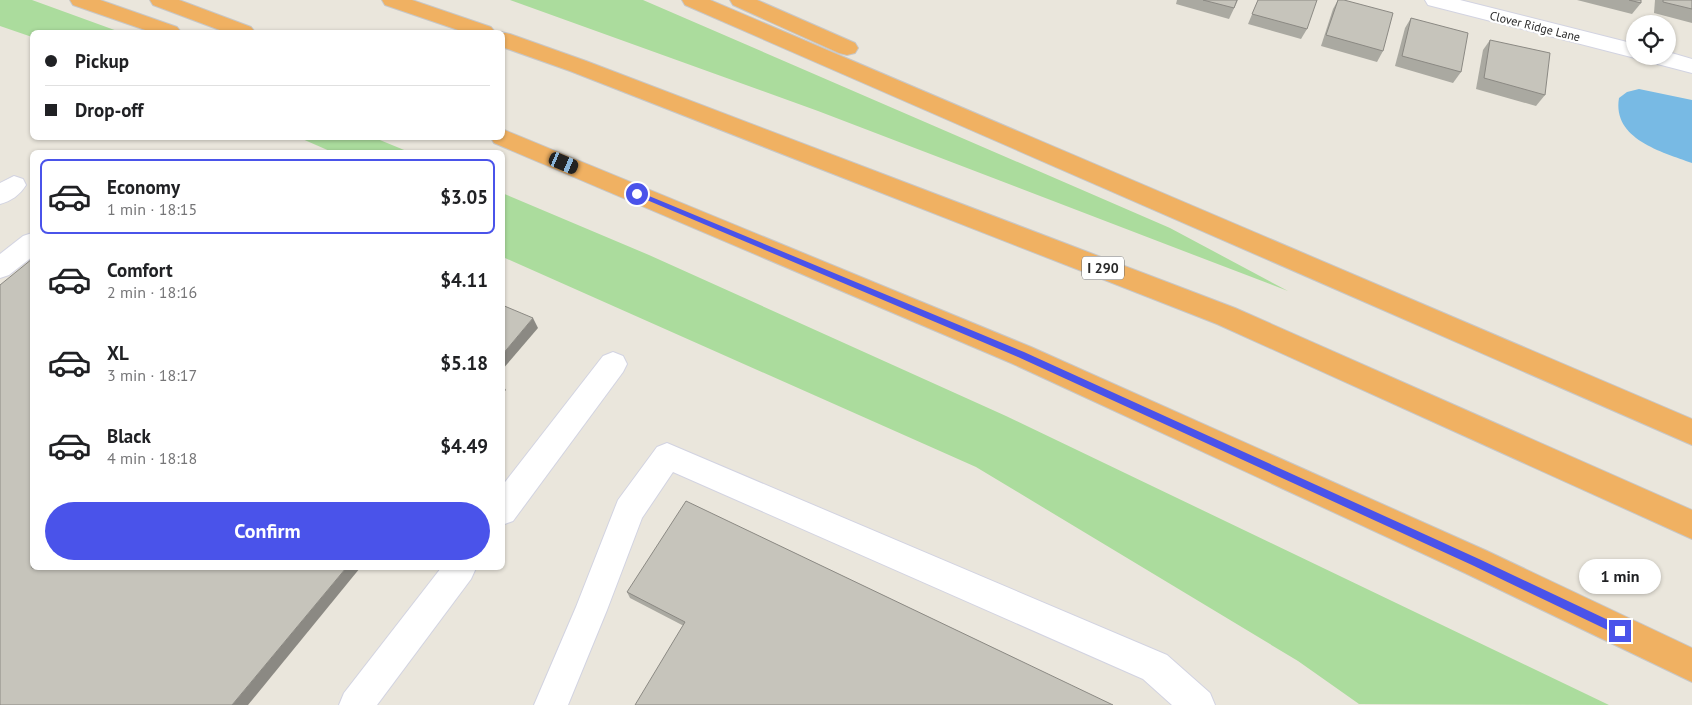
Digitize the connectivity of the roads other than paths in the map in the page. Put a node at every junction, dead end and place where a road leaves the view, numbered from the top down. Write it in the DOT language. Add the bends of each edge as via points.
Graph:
graph roads {
  1 [pos="80,0"];
  2 [pos="160,0"];
  3 [pos="392,0"];
  4 [pos="692,0"];
  5 [pos="740,0"];
  6 [pos="1435,0"];
  7 [pos="164,30"];
  8 [pos="239,30"];
  9 [pos="478,30"];
  10 [pos="505,40"];
  11 [pos="1626,49"];
  12 [pos="1676,62"];
  13 [pos="1692,66"];
  14 [pos="515,142"];
  15 [pos="1047,154"];
  16 [pos="30,245"];
  17 [pos="0,268"];
  18 [pos="613,364"];
  19 [pos="1692,432"];
  20 [pos="505,507"];
  21 [pos="1692,524"];
  22 [pos="458,570"];
  23 [pos="1692,666"];
  24 [pos="356,705"];
  25 [pos="551,705"];
  26 [pos="1198,705"];
  1 -- 7 [label="highway"];
  2 -- 8 [label="highway"];
  3 -- 9 [label="highway"];
  4 -- 15 [label="highway"];
  5 -- 15 [label="highway" via="960,100"];
  6 -- 11 [label="street, Clover Ridge Lane"];
  10 -- 21 [label="highway, I 290" via="1226,316"];
  12 -- 13 [label="street"];
  14 -- 23 [label="highway" via="1021,355 1476,562"];
  15 -- 19 [label="highway"];
  16 -- 17 [label="street"];
  18 -- 20 [label="street"];
  22 -- 24 [label="street"];
  25 -- 26 [label="street" via="629,510 668,456 1155,667"];
}
